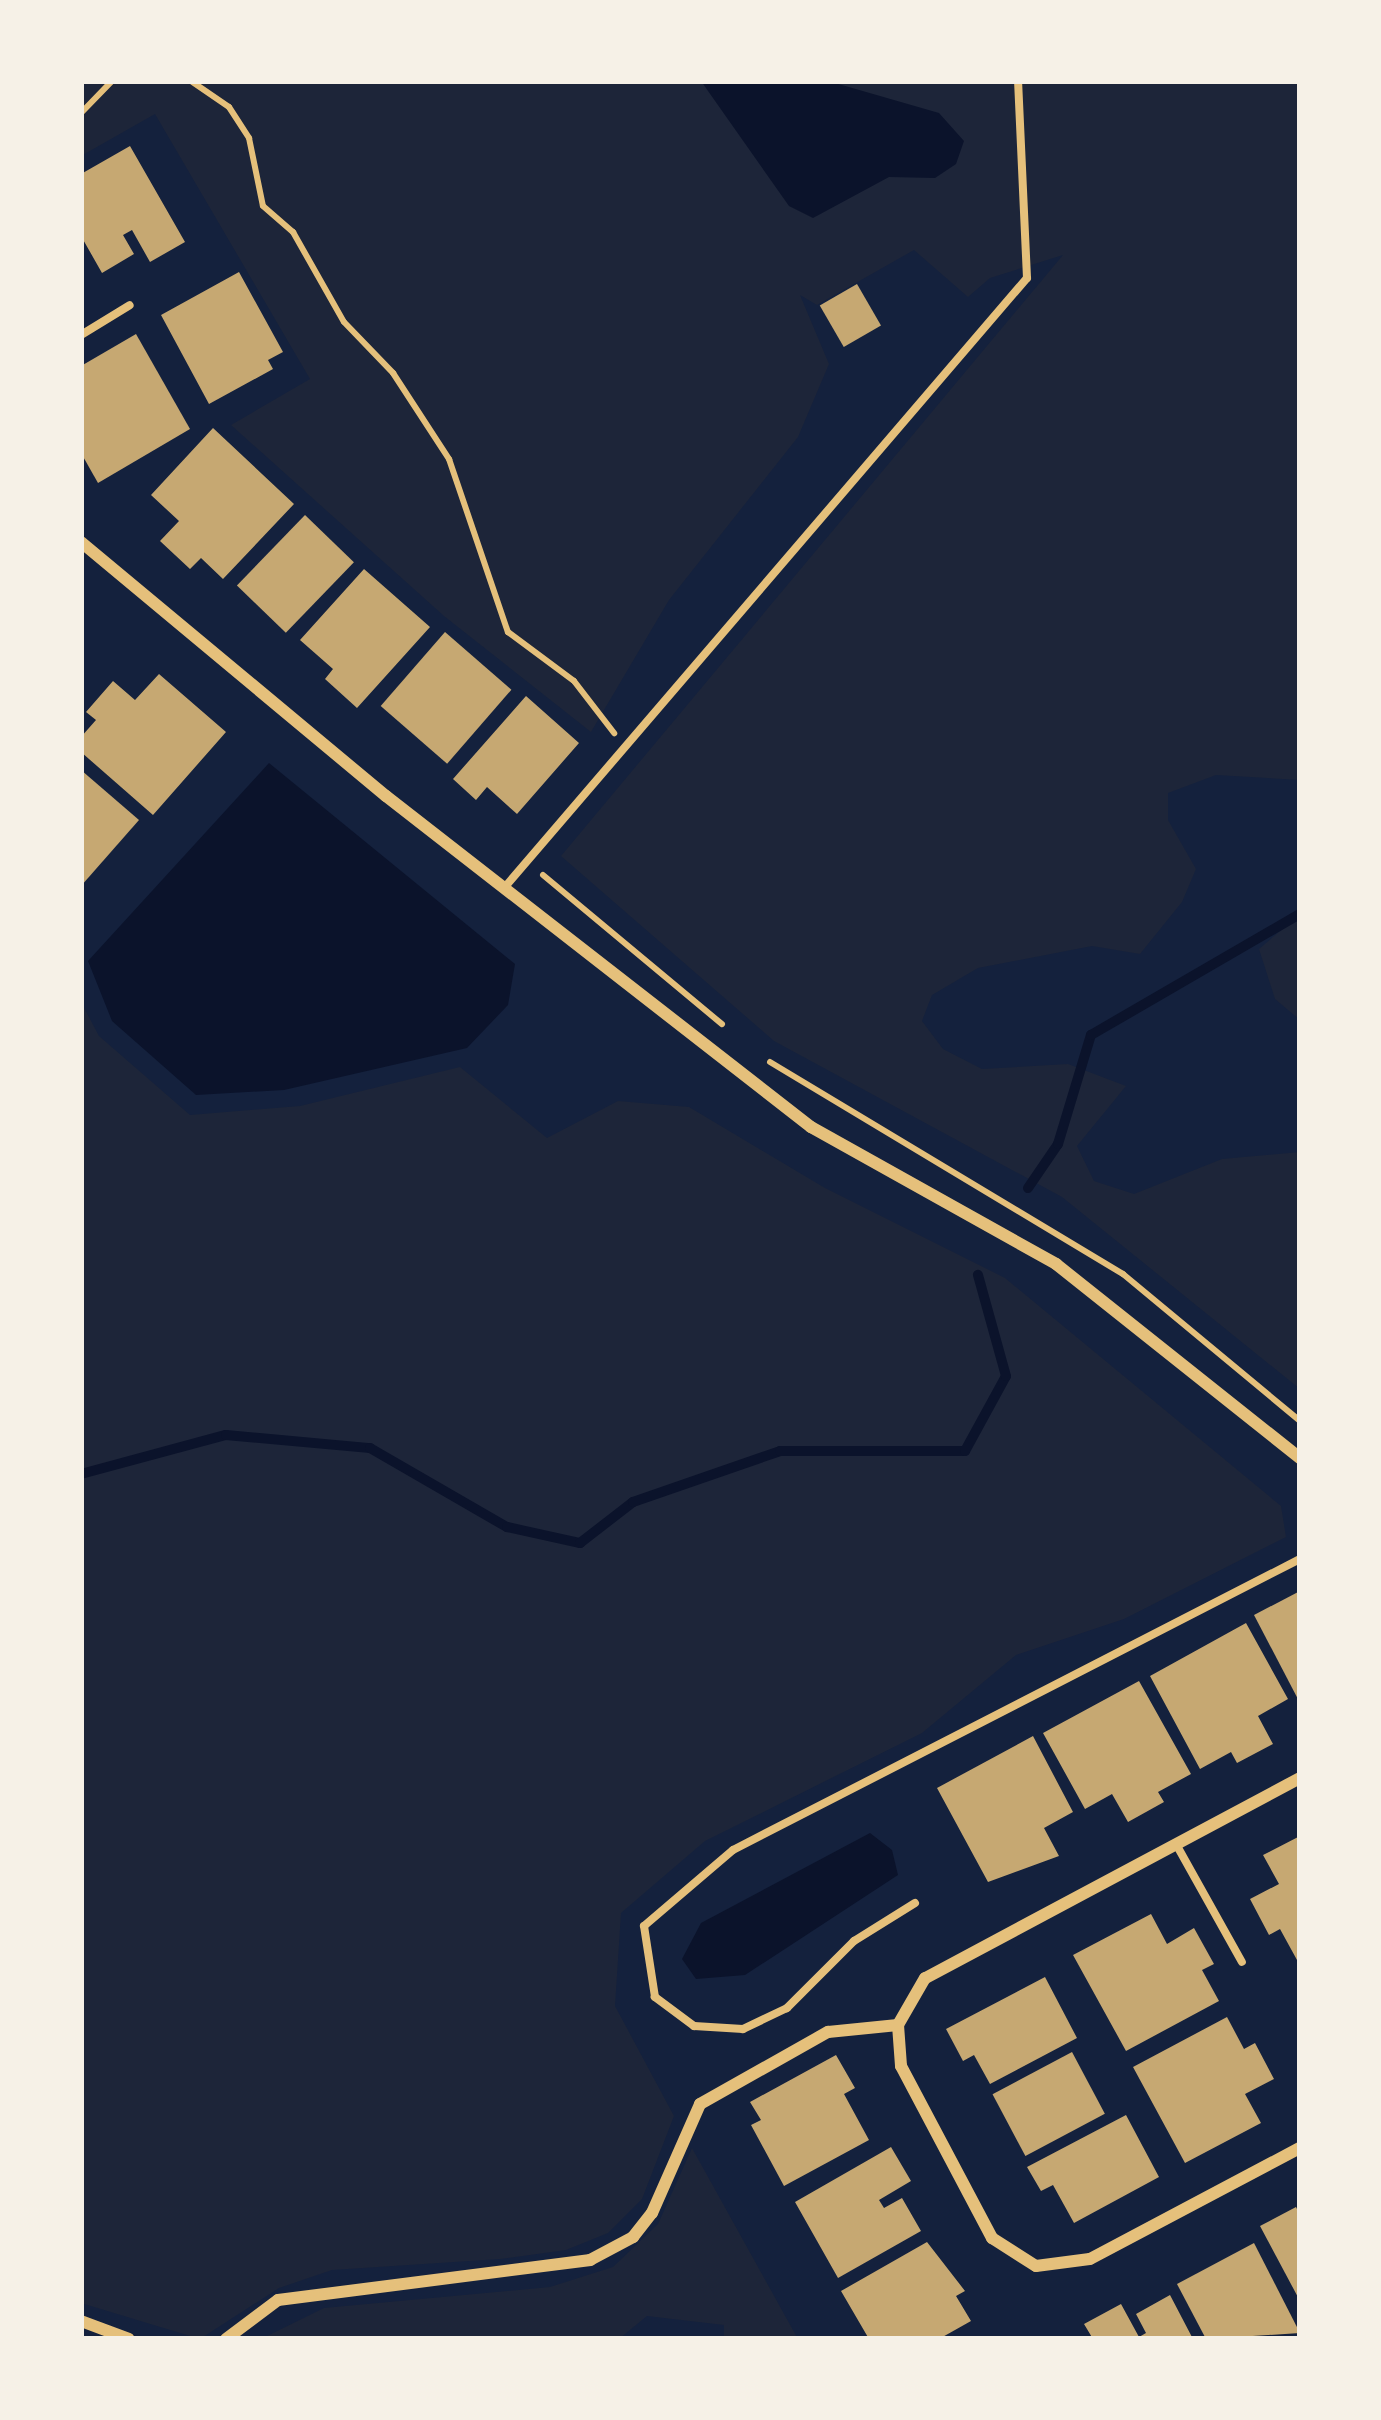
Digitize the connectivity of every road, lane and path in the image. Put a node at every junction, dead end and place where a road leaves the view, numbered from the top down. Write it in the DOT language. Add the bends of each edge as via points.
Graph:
graph roads {
  1 [pos="112,81"];
  2 [pos="191,81"];
  3 [pos="1018,81"];
  4 [pos="81,113"];
  5 [pos="130,305"];
  6 [pos="81,335"];
  7 [pos="81,542"];
  8 [pos="626,744"];
  9 [pos="527,861"];
  10 [pos="504,888"];
  11 [pos="729,1029"];
  12 [pos="760,1055"];
  13 [pos="1300,1421"];
  14 [pos="1300,1458"];
  15 [pos="1300,1558"];
  16 [pos="1300,1778"];
  17 [pos="1176,1844"];
  18 [pos="915,1904"];
  19 [pos="1242,1962"];
  20 [pos="898,2025"];
  21 [pos="1300,2148"];
  22 [pos="81,2321"];
  23 [pos="129,2339"];
  24 [pos="226,2339"];
  1 -- 4 [label="path"];
  2 -- 8 [label="path" via="230,107 249,138 262,206 293,232 344,322 394,373 449,460 508,632 574,681"];
  3 -- 8 [label="lane" via="1027,278"];
  5 -- 6 [label="lane"];
  7 -- 10 [label="street"];
  8 -- 9 [label="lane"];
  9 -- 10 [label="lane"];
  9 -- 11 [label="path"];
  10 -- 14 [label="street" via="811,1126 1056,1264"];
  12 -- 13 [label="path" via="1123,1274"];
  15 -- 18 [label="lane" via="733,1850 644,1926 655,1997 694,2026 743,2029 787,2008 854,1941"];
  16 -- 17 [label="street"];
  17 -- 19 [label="lane"];
  17 -- 20 [label="street" via="925,1978"];
  20 -- 21 [label="street" via="901,2066 992,2238 1036,2266 1090,2259"];
  20 -- 24 [label="street" via="828,2032 700,2104 652,2213 633,2237 590,2260 278,2300"];
  22 -- 23 [label="street"];
}
